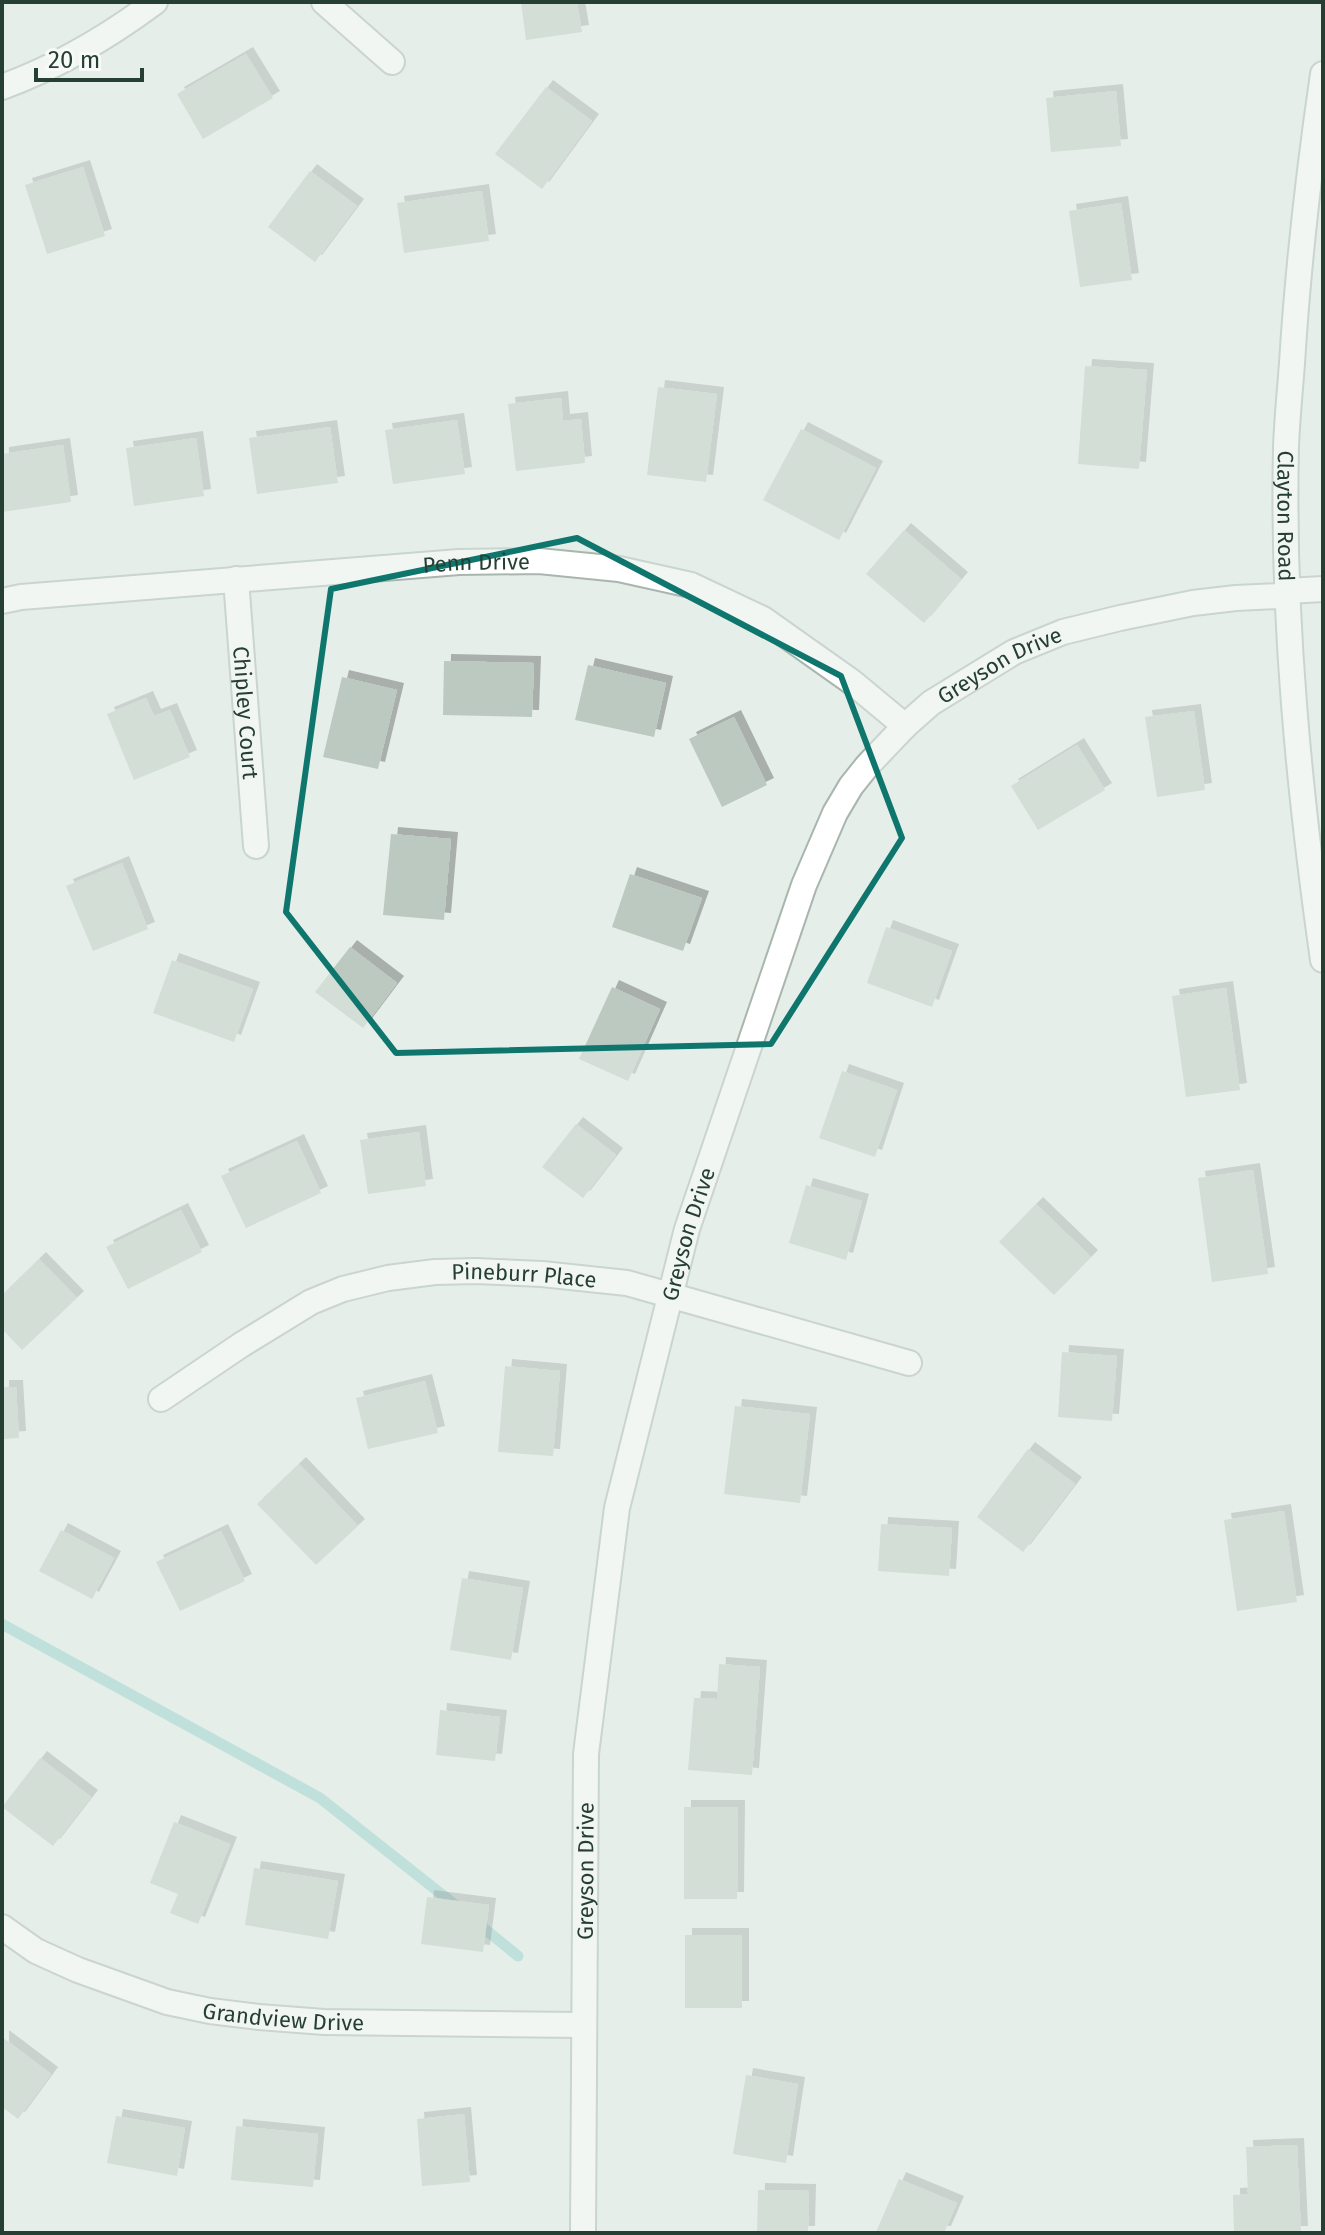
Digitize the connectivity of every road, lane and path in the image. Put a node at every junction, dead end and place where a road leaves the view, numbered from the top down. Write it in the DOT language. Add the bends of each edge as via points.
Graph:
graph roads {
  1 [pos="155,2"];
  2 [pos="324,2"];
  3 [pos="392,62"];
  4 [pos="1323,74"];
  5 [pos="2,87"];
  6 [pos="236,579"];
  7 [pos="1323,589"];
  8 [pos="1287,591"];
  9 [pos="2,601"];
  10 [pos="905,726"];
  11 [pos="256,846"];
  12 [pos="1323,960"];
  13 [pos="671,1295"];
  14 [pos="909,1363"];
  15 [pos="161,1399"];
  16 [pos="2,1927"];
  17 [pos="583,2025"];
  18 [pos="583,2233"];
  1 -- 5 [label="street" via="71,57"];
  2 -- 3 [label="street"];
  4 -- 8 [label="street, Clayton Road" via="1296,296 1286,445"];
  6 -- 9 [label="street, Penn Drive"];
  6 -- 10 [label="street, Penn Drive" via="499,561 634,572 691,585 763,619"];
  6 -- 11 [label="street, Chipley Court"];
  7 -- 8 [label="street, Greyson Drive"];
  8 -- 10 [label="street, Greyson Drive" via="1193,603 1063,632 1014,652 931,703"];
  8 -- 12 [label="street, Clayton Road" via="1300,766"];
  10 -- 13 [label="street, Greyson Drive" via="851,786 804,885 687,1229"];
  13 -- 14 [label="street, Pineburr Place"];
  13 -- 15 [label="street, Pineburr Place" via="627,1283 542,1274 435,1272 388,1278 311,1302"];
  13 -- 17 [label="street, Greyson Drive" via="617,1508 588,1739"];
  16 -- 17 [label="street, Grandview Drive" via="36,1951 78,1970 167,2002 210,2011 324,2022"];
  17 -- 18 [label="street, Greyson Drive"];
}
